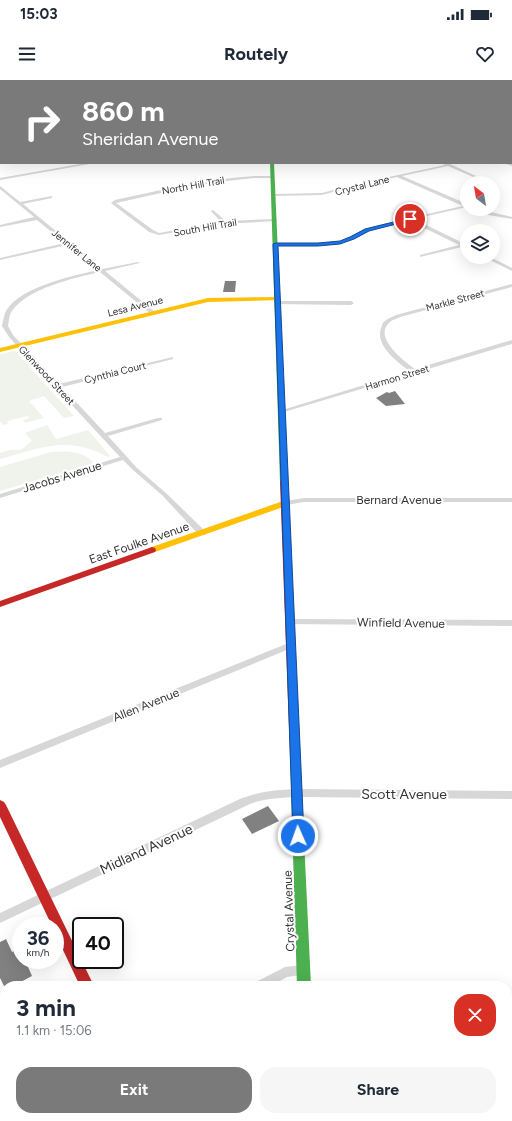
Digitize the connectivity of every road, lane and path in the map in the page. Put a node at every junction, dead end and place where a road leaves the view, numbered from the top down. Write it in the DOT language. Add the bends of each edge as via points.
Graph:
graph roads {
  1 [pos="87,164"];
  2 [pos="272,164"];
  3 [pos="446,164"];
  4 [pos="449,165"];
  5 [pos="273,176"];
  6 [pos="398,176"];
  7 [pos="474,176"];
  8 [pos="0,179"];
  9 [pos="0,187"];
  10 [pos="274,196"];
  11 [pos="51,197"];
  12 [pos="20,203"];
  13 [pos="460,203"];
  14 [pos="460,208"];
  15 [pos="213,211"];
  16 [pos="500,216"];
  17 [pos="38,218"];
  18 [pos="512,218"];
  19 [pos="410,219"];
  20 [pos="275,220"];
  21 [pos="224,222"];
  22 [pos="0,226"];
  23 [pos="159,234"];
  24 [pos="68,243"];
  25 [pos="276,244"];
  26 [pos="460,244"];
  27 [pos="460,247"];
  28 [pos="422,256"];
  29 [pos="0,259"];
  30 [pos="138,263"];
  31 [pos="500,264"];
  32 [pos="512,270"];
  33 [pos="103,271"];
  34 [pos="512,284"];
  35 [pos="278,301"];
  36 [pos="351,303"];
  37 [pos="153,313"];
  38 [pos="512,342"];
  39 [pos="20,345"];
  40 [pos="0,350"];
  41 [pos="171,358"];
  42 [pos="415,372"];
  43 [pos="58,386"];
  44 [pos="282,411"];
  45 [pos="160,419"];
  46 [pos="103,435"];
  47 [pos="124,458"];
  48 [pos="0,496"];
  49 [pos="512,500"];
  50 [pos="286,503"];
  51 [pos="202,533"];
  52 [pos="0,604"];
  53 [pos="290,622"];
  54 [pos="512,623"];
  55 [pos="291,645"];
  56 [pos="0,764"];
  57 [pos="297,793"];
  58 [pos="512,795"];
  59 [pos="0,805"];
  60 [pos="44,897"];
  61 [pos="0,918"];
  62 [pos="303,970"];
  63 [pos="85,981"];
  64 [pos="269,981"];
  65 [pos="304,981"];
  1 -- 8 [label="street"];
  2 -- 5 [label="street, Crystal Avenue"];
  3 -- 4 [label="street"];
  4 -- 6 [label="street, Crystal Lane"];
  4 -- 7 [label="street"];
  5 -- 10 [label="street, Crystal Avenue"];
  5 -- 23 [label="street, North Hill Trail" via="230,179 113,203"];
  6 -- 10 [label="street, Crystal Lane" via="322,194"];
  6 -- 13 [label="street"];
  9 -- 12 [label="street, Jennifer Lane"];
  10 -- 20 [label="street, Crystal Avenue"];
  11 -- 12 [label="street"];
  12 -- 17 [label="street, Jennifer Lane"];
  14 -- 19 [label="street"];
  15 -- 21 [label="street"];
  16 -- 18 [label="street"];
  17 -- 22 [label="street"];
  17 -- 24 [label="street, Jennifer Lane"];
  19 -- 25 [label="street" via="367,230 340,242 318,245"];
  19 -- 26 [label="street"];
  20 -- 21 [label="street, South Hill Trail"];
  20 -- 25 [label="street, Crystal Avenue"];
  21 -- 23 [label="street, South Hill Trail"];
  24 -- 29 [label="street"];
  24 -- 33 [label="street, Jennifer Lane"];
  25 -- 35 [label="street, Crystal Avenue"];
  27 -- 28 [label="street"];
  30 -- 33 [label="street, Glenwood Street"];
  31 -- 32 [label="street"];
  33 -- 37 [label="street, Jennifer Lane"];
  33 -- 39 [label="street, Glenwood Street" via="44,285 17,300 7,311 5,323 7,331"];
  34 -- 42 [label="street, Markle Street" via="398,316 384,325 385,340 394,356"];
  35 -- 36 [label="street"];
  35 -- 37 [label="street, Lesa Avenue" via="212,300"];
  35 -- 44 [label="street, Crystal Avenue"];
  37 -- 39 [label="street, Lesa Avenue"];
  38 -- 42 [label="street, Harmon Street"];
  39 -- 40 [label="street, Lesa Avenue"];
  39 -- 43 [label="street, Glenwood Street"];
  41 -- 43 [label="street, Cynthia Court"];
  42 -- 44 [label="street, Harmon Street"];
  43 -- 46 [label="street, Glenwood Street"];
  44 -- 50 [label="street, Crystal Avenue"];
  45 -- 46 [label="street"];
  46 -- 47 [label="street, Glenwood Street"];
  47 -- 48 [label="street, Jacobs Avenue"];
  47 -- 51 [label="street, Glenwood Street"];
  49 -- 50 [label="street, Bernard Avenue" via="304,500"];
  50 -- 51 [label="street, East Foulke Avenue"];
  50 -- 53 [label="street, Crystal Avenue"];
  51 -- 52 [label="street, East Foulke Avenue"];
  53 -- 54 [label="street, Winfield Avenue"];
  53 -- 55 [label="street, Crystal Avenue"];
  55 -- 56 [label="street, Allen Avenue"];
  55 -- 57 [label="street, Crystal Avenue"];
  57 -- 58 [label="street, Scott Avenue"];
  57 -- 60 [label="street, Midland Avenue" via="271,794 246,801"];
  57 -- 62 [label="street, Crystal Avenue"];
  59 -- 60 [label="street"];
  60 -- 61 [label="street, Midland Avenue"];
  60 -- 63 [label="street"];
  62 -- 64 [label="street" via="285,972"];
  62 -- 65 [label="street, Crystal Avenue"];
}
